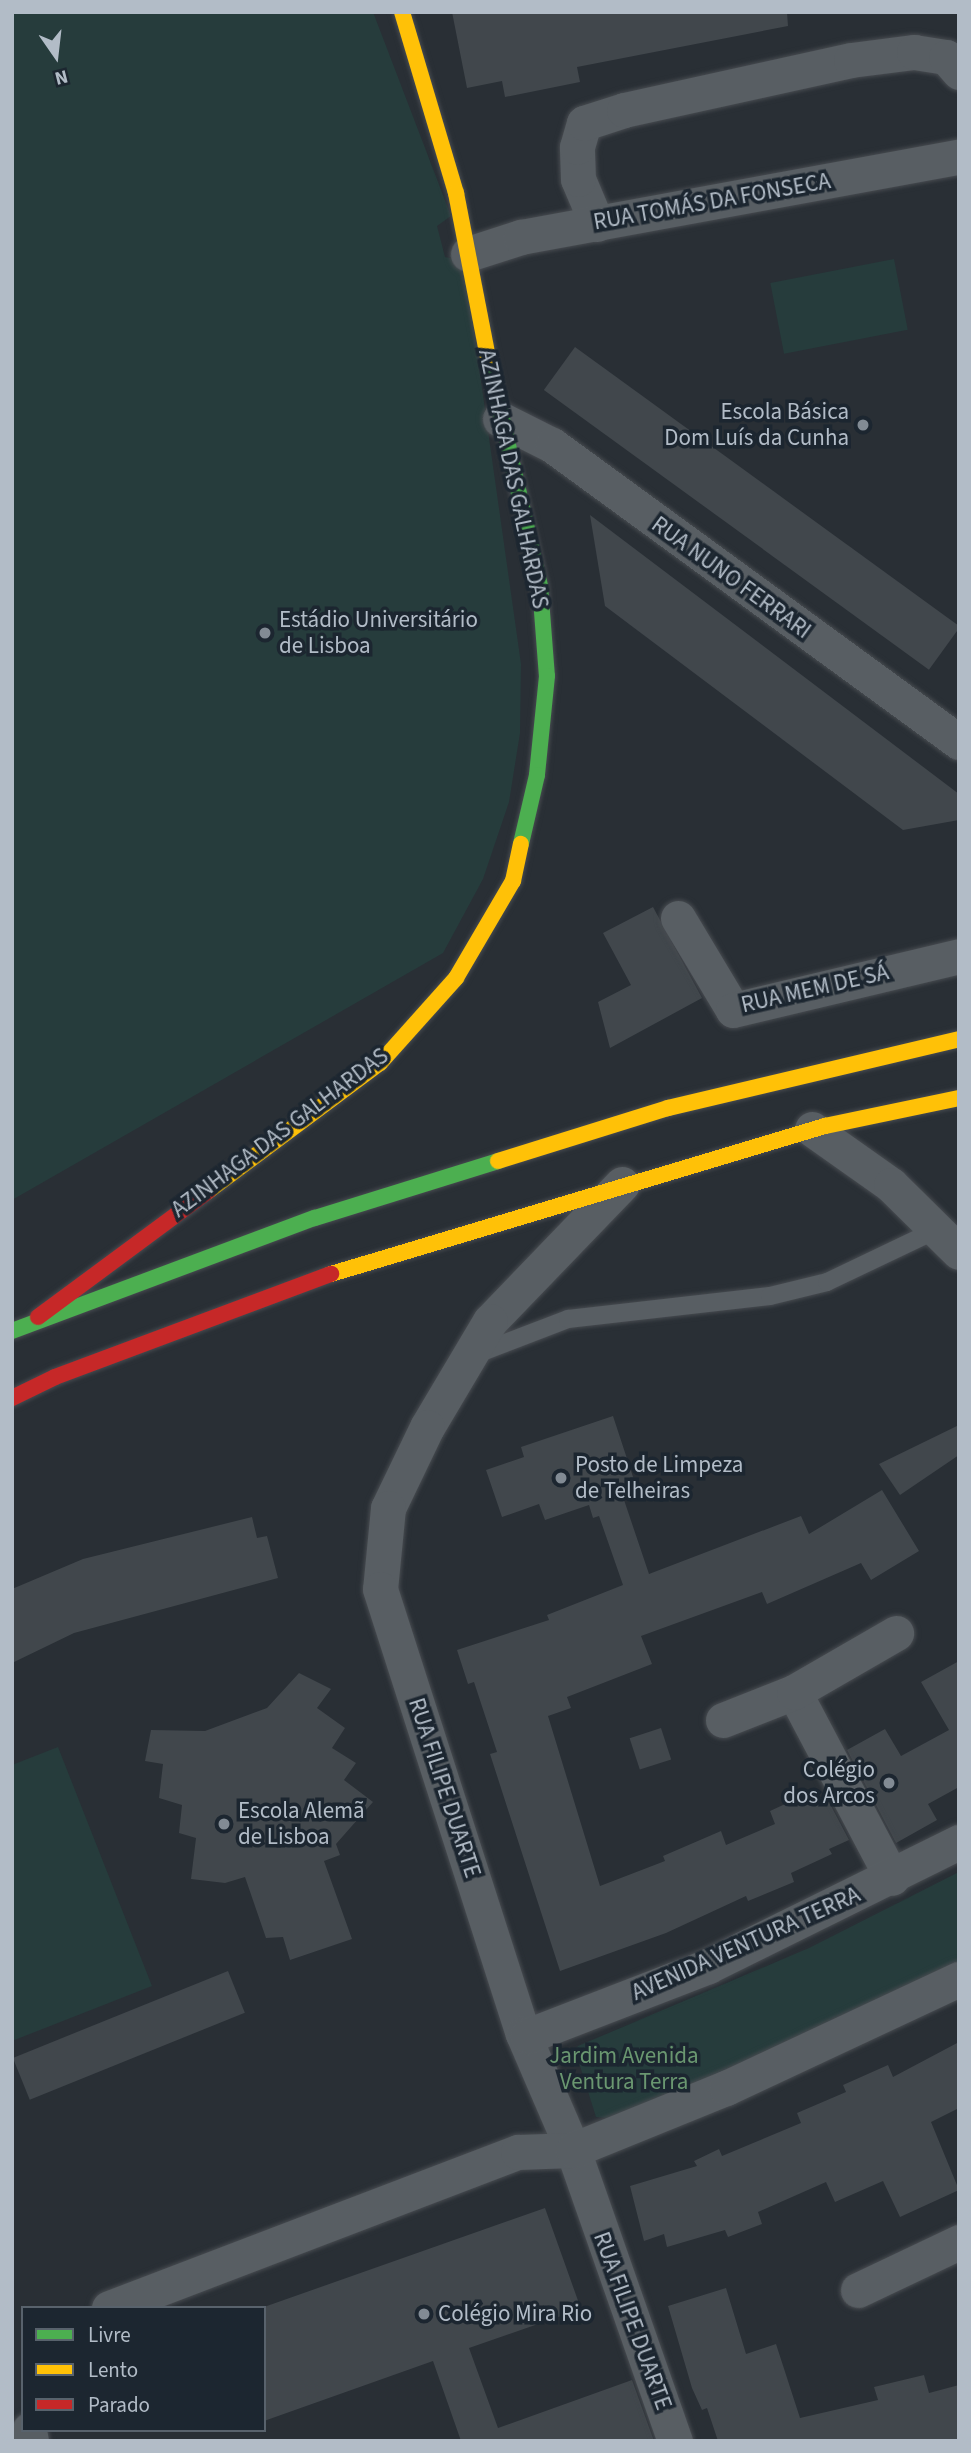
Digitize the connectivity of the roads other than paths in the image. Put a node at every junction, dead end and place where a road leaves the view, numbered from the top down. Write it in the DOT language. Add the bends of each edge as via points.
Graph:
graph roads {
  1 [pos="402,12"];
  2 [pos="959,72"];
  3 [pos="959,157"];
  4 [pos="597,224"];
  5 [pos="468,254"];
  6 [pos="500,419"];
  7 [pos="959,742"];
  8 [pos="678,918"];
  9 [pos="959,956"];
  10 [pos="959,1039"];
  11 [pos="959,1098"];
  12 [pos="812,1129"];
  13 [pos="622,1184"];
  14 [pos="948,1241"];
  15 [pos="31,1322"];
  16 [pos="12,1331"];
  17 [pos="468,1358"];
  18 [pos="12,1398"];
  19 [pos="895,1633"];
  20 [pos="794,1692"];
  21 [pos="723,1720"];
  22 [pos="959,1842"];
  23 [pos="892,1878"];
  24 [pos="957,1983"];
  25 [pos="527,2036"];
  26 [pos="573,2150"];
  27 [pos="959,2242"];
  28 [pos="858,2290"];
  29 [pos="114,2306"];
  30 [pos="675,2441"];
  1 -- 5 [label="main road, AZINHAGA DAS GALHARDAS" via="456,193"];
  2 -- 4 [label="street" via="946,57 915,52 864,58 624,110 584,123 576,147 578,179"];
  3 -- 4 [label="street, RUA TOMÁS DA FONSECA"];
  4 -- 5 [label="street, RUA TOMÁS DA FONSECA" via="520,237"];
  5 -- 6 [label="main road, AZINHAGA DAS GALHARDAS"];
  6 -- 7 [label="street, RUA NUNO FERRARI" via="552,445"];
  6 -- 15 [label="main road, AZINHAGA DAS GALHARDAS" via="540,586 547,676 537,775 513,881 456,978 380,1063"];
  8 -- 9 [label="street, RUA MEM DE SÁ" via="733,1010"];
  10 -- 15 [label="main road" via="668,1108 315,1218"];
  11 -- 12 [label="main road"];
  12 -- 13 [label="main road"];
  12 -- 14 [label="street" via="891,1185"];
  13 -- 17 [label="street, RUA FILIPE DUARTE" via="490,1321"];
  13 -- 18 [label="main road" via="331,1274 55,1377"];
  14 -- 17 [label="lane" via="770,1296 568,1319"];
  15 -- 16 [label="main road"];
  17 -- 25 [label="street, RUA FILIPE DUARTE" via="427,1427 388,1508 380,1589"];
  19 -- 20 [label="street"];
  20 -- 21 [label="street"];
  20 -- 23 [label="street"];
  22 -- 23 [label="street, AVENIDA VENTURA TERRA"];
  23 -- 25 [label="street, AVENIDA VENTURA TERRA" via="708,1966"];
  24 -- 26 [label="street" via="726,2088"];
  25 -- 26 [label="street, RUA FILIPE DUARTE"];
  26 -- 29 [label="street" via="518,2152"];
  26 -- 30 [label="street, RUA FILIPE DUARTE"];
  27 -- 28 [label="street"];
}
